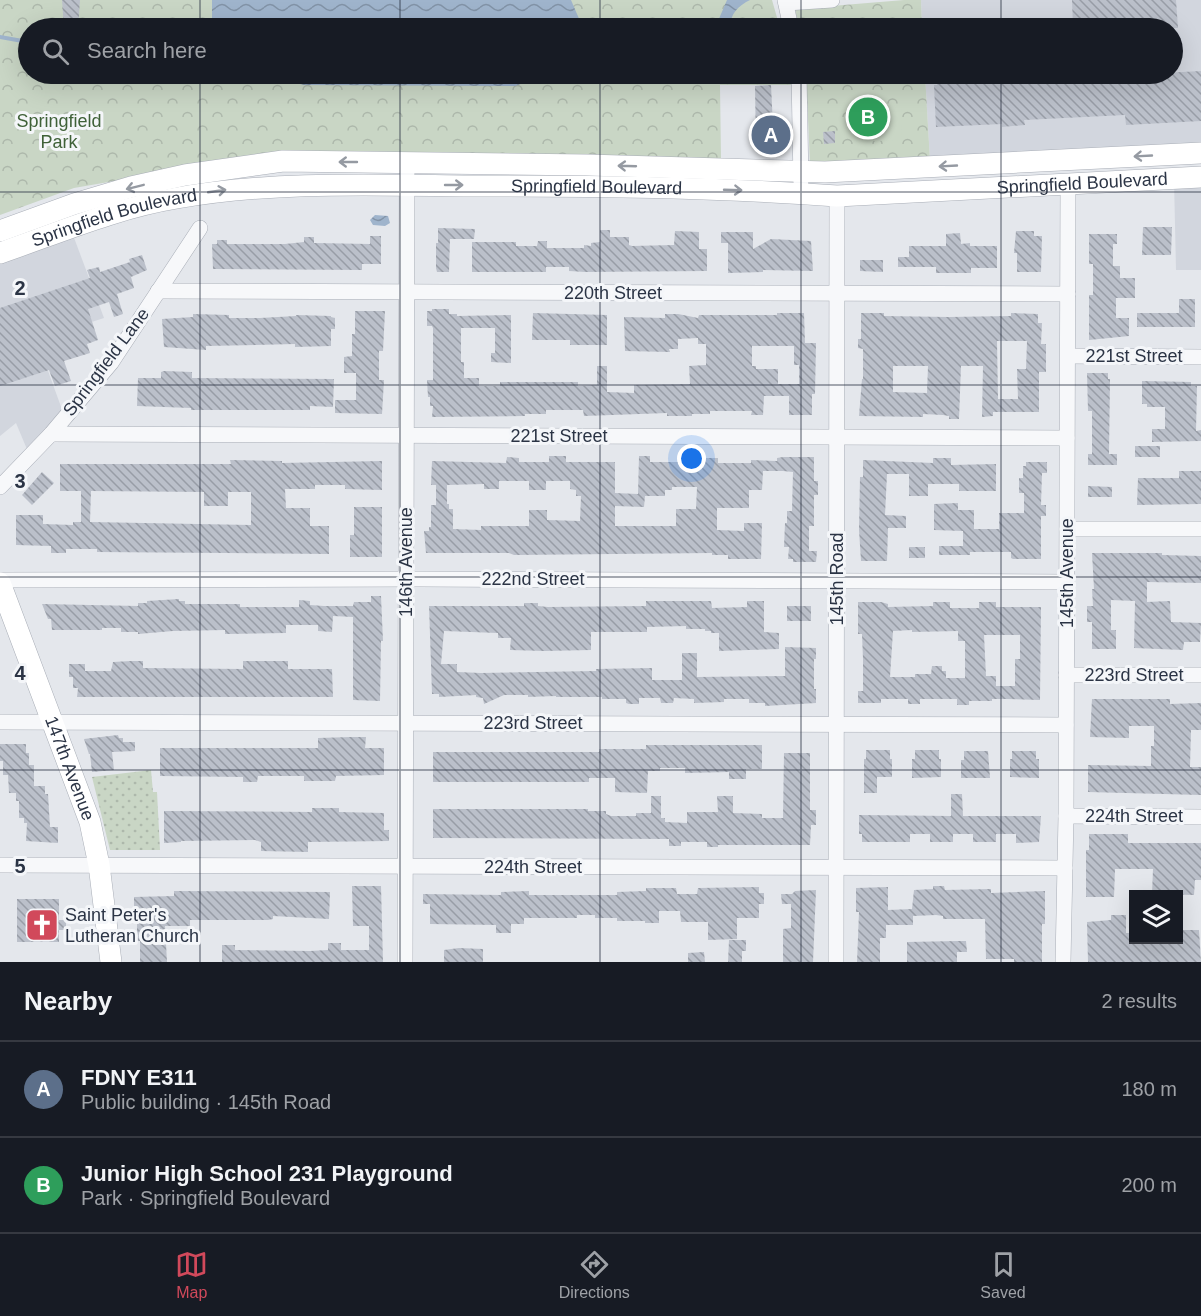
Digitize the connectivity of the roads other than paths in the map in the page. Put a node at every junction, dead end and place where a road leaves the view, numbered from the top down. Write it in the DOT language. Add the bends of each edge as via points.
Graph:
graph roads {
  1 [pos="832,0"];
  2 [pos="786,1"];
  3 [pos="789,18"];
  4 [pos="799,84"];
  5 [pos="1201,153"];
  6 [pos="407,162"];
  7 [pos="801,170"];
  8 [pos="1201,177"];
  9 [pos="1068,183"];
  10 [pos="408,185"];
  11 [pos="802,194"];
  12 [pos="837,196"];
  13 [pos="200,228"];
  14 [pos="0,231"];
  15 [pos="0,253"];
  16 [pos="158,291"];
  17 [pos="408,292"];
  18 [pos="837,294"];
  19 [pos="1068,294"];
  20 [pos="1068,356"];
  21 [pos="1201,357"];
  22 [pos="51,434"];
  23 [pos="407,435"];
  24 [pos="837,437"];
  25 [pos="1067,438"];
  26 [pos="0,487"];
  27 [pos="1067,529"];
  28 [pos="1201,529"];
  29 [pos="406,579"];
  30 [pos="837,580"];
  31 [pos="0,582"];
  32 [pos="1066,582"];
  33 [pos="1066,675"];
  34 [pos="1201,675"];
  35 [pos="0,722"];
  36 [pos="53,722"];
  37 [pos="406,722"];
  38 [pos="836,724"];
  39 [pos="1066,725"];
  40 [pos="1066,816"];
  41 [pos="1201,817"];
  42 [pos="0,865"];
  43 [pos="99,865"];
  44 [pos="404,866"];
  45 [pos="836,867"];
  46 [pos="1065,868"];
  47 [pos="111,962"];
  48 [pos="405,962"];
  49 [pos="836,962"];
  50 [pos="1063,962"];
  1 -- 2 [label="street"];
  2 -- 3 [label="street"];
  4 -- 7 [label="street"];
  5 -- 7 [label="street, Springfield Boulevard, one-way" via="825,172"];
  7 -- 6 [label="street, Springfield Boulevard, one-way"];
  6 -- 10 [label="street, 146th Avenue"];
  6 -- 14 [label="street, Springfield Boulevard, one-way" via="283,161 184,174 74,204"];
  7 -- 11 [label="street"];
  8 -- 9 [label="street, Springfield Boulevard"];
  9 -- 12 [label="street, Springfield Boulevard"];
  9 -- 19 [label="street, 145th Avenue"];
  10 -- 11 [label="street, Springfield Boulevard, one-way"];
  15 -- 10 [label="street, Springfield Boulevard, one-way" via="140,205 186,196 237,188"];
  10 -- 17 [label="street, 146th Avenue"];
  11 -- 12 [label="street, Springfield Boulevard"];
  12 -- 18 [label="street, 145th Road"];
  13 -- 16 [label="street, Springfield Lane"];
  16 -- 17 [label="street, 220th Street"];
  16 -- 22 [label="street, Springfield Lane" via="111,363"];
  17 -- 18 [label="street, 220th Street"];
  17 -- 23 [label="street, 146th Avenue"];
  18 -- 19 [label="street, 220th Street"];
  18 -- 24 [label="street, 145th Road"];
  19 -- 20 [label="street, 145th Avenue"];
  20 -- 21 [label="street, 221st Street"];
  20 -- 25 [label="street, 145th Avenue"];
  22 -- 23 [label="street, 221st Street"];
  22 -- 26 [label="street, Springfield Lane"];
  23 -- 24 [label="street, 221st Street"];
  23 -- 29 [label="street, 146th Avenue"];
  24 -- 25 [label="street, 221st Street"];
  24 -- 30 [label="street, 145th Road"];
  25 -- 27 [label="street, 145th Avenue"];
  27 -- 28 [label="street"];
  27 -- 32 [label="street, 145th Avenue"];
  29 -- 30 [label="street, 222nd Street"];
  29 -- 31 [label="street, 222nd Street"];
  29 -- 37 [label="street, 146th Avenue"];
  30 -- 32 [label="street, 222nd Street"];
  30 -- 38 [label="street, 145th Road"];
  31 -- 36 [label="street, 147th Avenue"];
  32 -- 33 [label="street, 145th Avenue"];
  33 -- 34 [label="street, 223rd Street"];
  33 -- 39 [label="street, 145th Avenue"];
  35 -- 36 [label="street, 223rd Street"];
  36 -- 37 [label="street, 223rd Street"];
  36 -- 43 [label="street, 147th Avenue" via="90,822"];
  37 -- 38 [label="street, 223rd Street"];
  37 -- 44 [label="street, 146th Avenue"];
  38 -- 39 [label="street, 223rd Street"];
  38 -- 45 [label="street, 145th Road"];
  39 -- 40 [label="street, 145th Avenue"];
  40 -- 41 [label="street, 224th Street"];
  40 -- 46 [label="street, 145th Avenue"];
  42 -- 43 [label="street, 224th Street"];
  43 -- 44 [label="street, 224th Street"];
  43 -- 47 [label="street, 147th Avenue"];
  44 -- 45 [label="street, 224th Street"];
  44 -- 48 [label="street, 146th Avenue"];
  45 -- 46 [label="street, 224th Street"];
  45 -- 49 [label="street, 145th Road"];
  46 -- 50 [label="street, 145th Avenue"];
}
